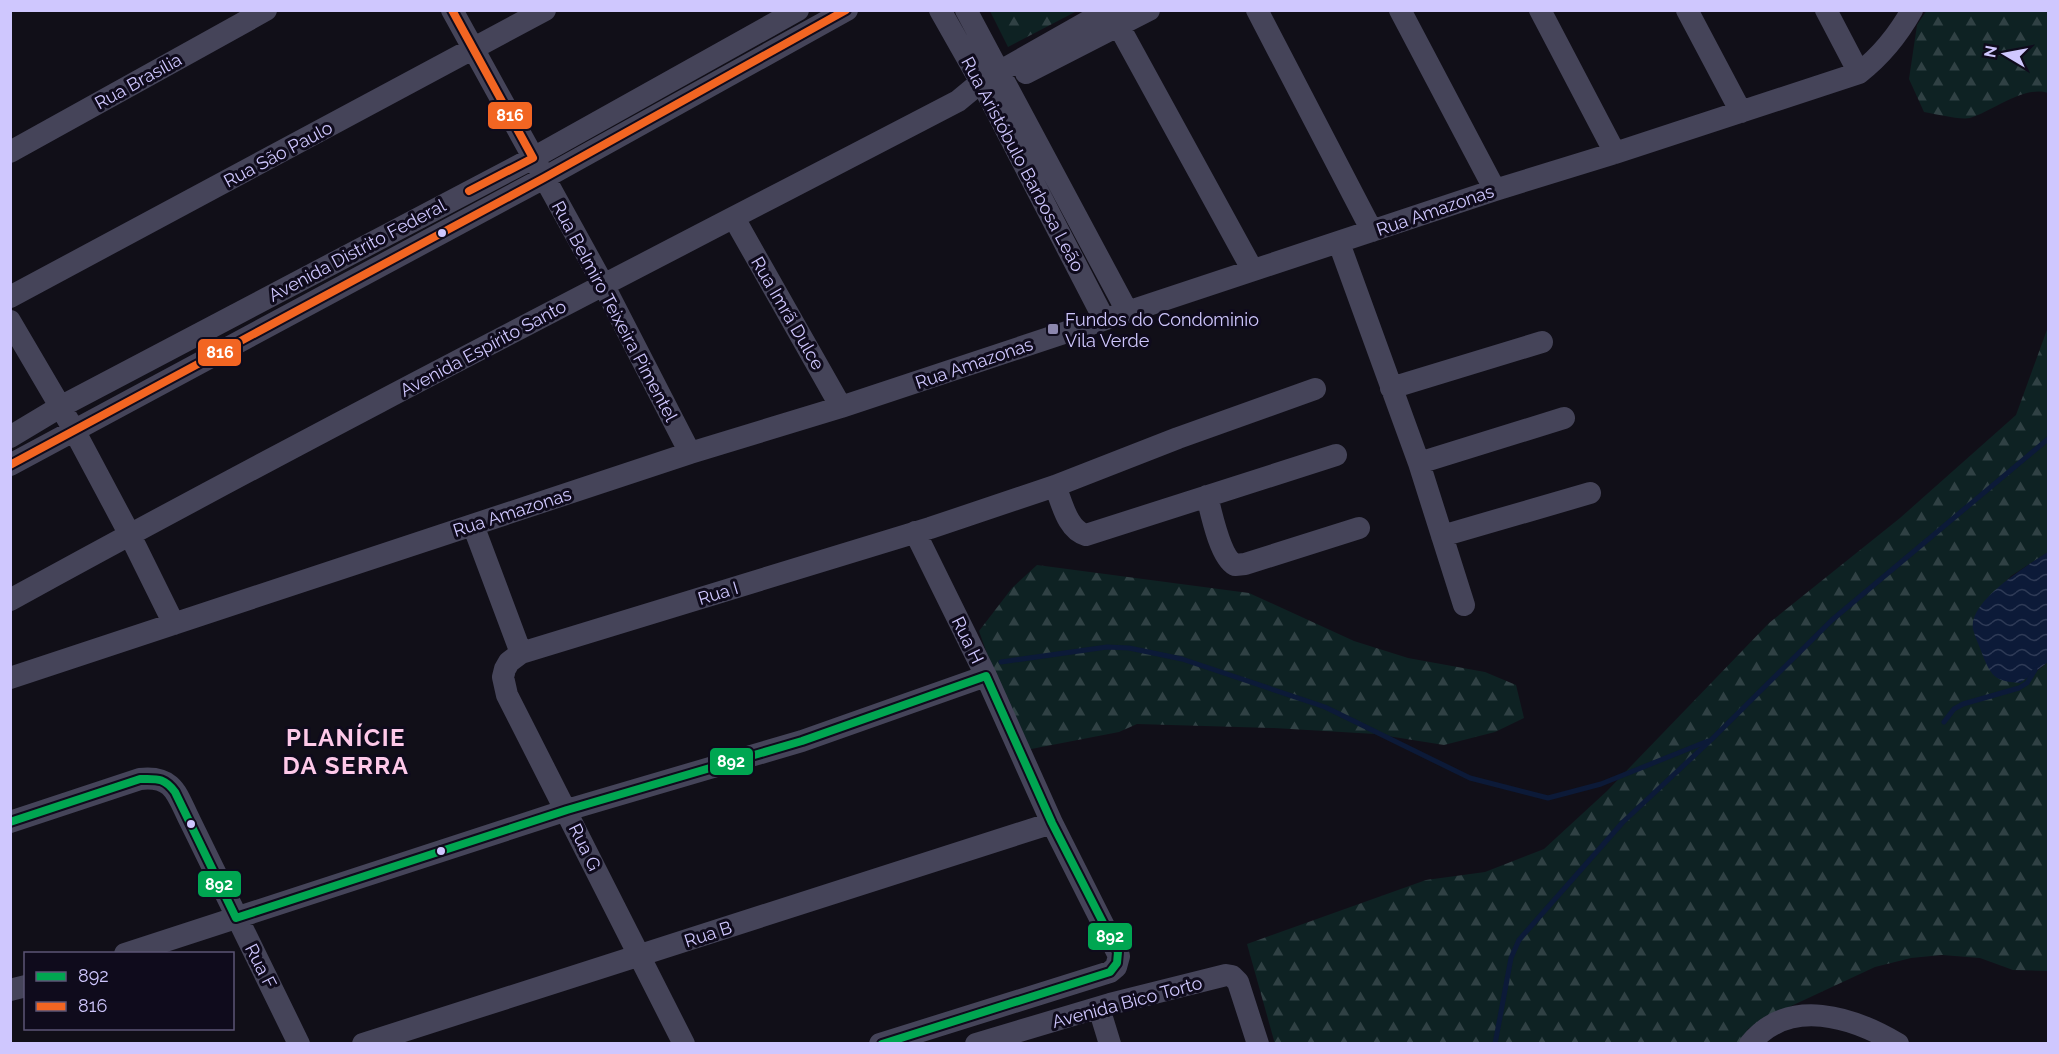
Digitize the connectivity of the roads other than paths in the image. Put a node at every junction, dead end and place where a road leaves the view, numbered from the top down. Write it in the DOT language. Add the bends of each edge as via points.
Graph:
graph roads {
  1 [pos="266,10"];
  2 [pos="452,10"];
  3 [pos="545,10"];
  4 [pos="798,10"];
  5 [pos="847,10"];
  6 [pos="940,10"];
  7 [pos="966,10"];
  8 [pos="1149,10"];
  9 [pos="1257,10"];
  10 [pos="1400,10"];
  11 [pos="1540,10"];
  12 [pos="1687,10"];
  13 [pos="1826,10"];
  14 [pos="1912,10"];
  15 [pos="1112,16"];
  16 [pos="473,50"];
  17 [pos="1859,73"];
  18 [pos="993,82"];
  19 [pos="1741,112"];
  20 [pos="10,152"];
  21 [pos="1615,153"];
  22 [pos="538,168"];
  23 [pos="1495,189"];
  24 [pos="734,218"];
  25 [pos="1372,231"];
  26 [pos="1339,243"];
  27 [pos="1252,269"];
  28 [pos="603,284"];
  29 [pos="10,297"];
  30 [pos="1127,311"];
  31 [pos="1104,319"];
  32 [pos="10,321"];
  33 [pos="1542,342"];
  34 [pos="1391,388"];
  35 [pos="1315,389"];
  36 [pos="60,407"];
  37 [pos="841,407"];
  38 [pos="1564,418"];
  39 [pos="74,430"];
  40 [pos="10,436"];
  41 [pos="690,453"];
  42 [pos="1336,455"];
  43 [pos="1419,463"];
  44 [pos="10,465"];
  45 [pos="1055,486"];
  46 [pos="1590,494"];
  47 [pos="1207,496"];
  48 [pos="473,525"];
  49 [pos="1359,528"];
  50 [pos="915,532"];
  51 [pos="130,535"];
  52 [pos="1442,537"];
  53 [pos="10,600"];
  54 [pos="1464,604"];
  55 [pos="174,624"];
  56 [pos="520,653"];
  57 [pos="986,676"];
  58 [pos="10,678"];
  59 [pos="567,810"];
  60 [pos="10,822"];
  61 [pos="1052,823"];
  62 [pos="236,918"];
  63 [pos="131,952"];
  64 [pos="639,956"];
  65 [pos="1102,974"];
  66 [pos="1105,1006"];
  67 [pos="299,1044"];
  68 [pos="363,1044"];
  69 [pos="684,1044"];
  70 [pos="880,1044"];
  71 [pos="976,1044"];
  72 [pos="1110,1044"];
  73 [pos="1258,1044"];
  74 [pos="1750,1044"];
  75 [pos="1898,1044"];
  1 -- 20 [label="street, Rua Brasília"];
  2 -- 16 [label="street, Rua Belmiro Teixeira Pimentel"];
  3 -- 16 [label="street, Rua São Paulo"];
  4 -- 22 [label="street, Avenida Distrito Federal"];
  5 -- 22 [label="street, Avenida Distrito Federal"];
  6 -- 18 [label="street, Rua Aristóbulo Barbosa Leão"];
  7 -- 18 [label="street"];
  8 -- 15 [label="street, Avenida Espírito Santo"];
  9 -- 25 [label="street"];
  10 -- 23 [label="street"];
  11 -- 21 [label="street"];
  12 -- 19 [label="street"];
  13 -- 17 [label="street"];
  14 -- 17 [label="street, Rua Amazonas" via="1894,39"];
  15 -- 18 [label="street, Avenida Espírito Santo"];
  15 -- 27 [label="street"];
  16 -- 22 [label="street, Rua Belmiro Teixeira Pimentel"];
  16 -- 29 [label="street, Rua São Paulo"];
  17 -- 19 [label="street, Rua Amazonas"];
  18 -- 24 [label="street, Avenida Espírito Santo"];
  18 -- 30 [label="street"];
  18 -- 31 [label="street, Rua Aristóbulo Barbosa Leão"];
  19 -- 21 [label="street, Rua Amazonas"];
  21 -- 23 [label="street, Rua Amazonas"];
  22 -- 28 [label="street, Rua Belmiro Teixeira Pimentel"];
  22 -- 36 [label="street, Avenida Distrito Federal"];
  22 -- 39 [label="street, Avenida Distrito Federal"];
  23 -- 25 [label="street, Rua Amazonas"];
  24 -- 28 [label="street, Avenida Espírito Santo"];
  24 -- 37 [label="street, Rua Imrã Dulce"];
  25 -- 26 [label="street, Rua Amazonas"];
  26 -- 27 [label="street, Rua Amazonas"];
  26 -- 34 [label="street"];
  27 -- 30 [label="street, Rua Amazonas"];
  28 -- 41 [label="street, Rua Belmiro Teixeira Pimentel"];
  28 -- 51 [label="street, Avenida Espírito Santo"];
  30 -- 31 [label="street, Rua Amazonas"];
  31 -- 37 [label="street, Rua Amazonas"];
  32 -- 36 [label="street"];
  33 -- 34 [label="street"];
  34 -- 43 [label="street"];
  35 -- 45 [label="street, Rua I"];
  36 -- 39 [label="street"];
  36 -- 40 [label="street, Avenida Distrito Federal"];
  37 -- 41 [label="street, Rua Amazonas"];
  38 -- 43 [label="street"];
  39 -- 44 [label="street, Avenida Distrito Federal"];
  39 -- 51 [label="street"];
  41 -- 48 [label="street, Rua Amazonas"];
  42 -- 47 [label="street"];
  43 -- 52 [label="street"];
  45 -- 47 [label="street" via="1071,525 1086,535"];
  45 -- 50 [label="street, Rua I"];
  46 -- 52 [label="street"];
  47 -- 49 [label="street" via="1224,551 1235,565"];
  48 -- 55 [label="street, Rua Amazonas"];
  48 -- 56 [label="street"];
  50 -- 56 [label="street, Rua I"];
  50 -- 57 [label="street, Rua H"];
  51 -- 53 [label="street, Avenida Espírito Santo"];
  51 -- 55 [label="street"];
  52 -- 54 [label="street"];
  55 -- 58 [label="street, Rua Amazonas"];
  56 -- 59 [label="street, Rua G" via="505,669 505,687"];
  57 -- 59 [label="street" via="802,741"];
  57 -- 61 [label="street, Rua H"];
  59 -- 62 [label="street"];
  59 -- 64 [label="street, Rua G"];
  60 -- 62 [label="street, Rua F" via="140,779 159,779 175,792"];
  61 -- 64 [label="street, Rua B"];
  61 -- 65 [label="street, Rua H" via="1118,952 1116,966"];
  62 -- 63 [label="street"];
  62 -- 67 [label="street, Rua F"];
  64 -- 68 [label="street, Rua B"];
  64 -- 69 [label="street, Rua G"];
  65 -- 66 [label="street"];
  65 -- 70 [label="street"];
  66 -- 71 [label="street, Avenida Bico Torto"];
  66 -- 72 [label="street"];
  66 -- 73 [label="street, Avenida Bico Torto" via="1226,975 1235,978 1239,986"];
  74 -- 75 [label="street" via="1768,1025 1797,1016 1827,1015 1854,1022"];
}
